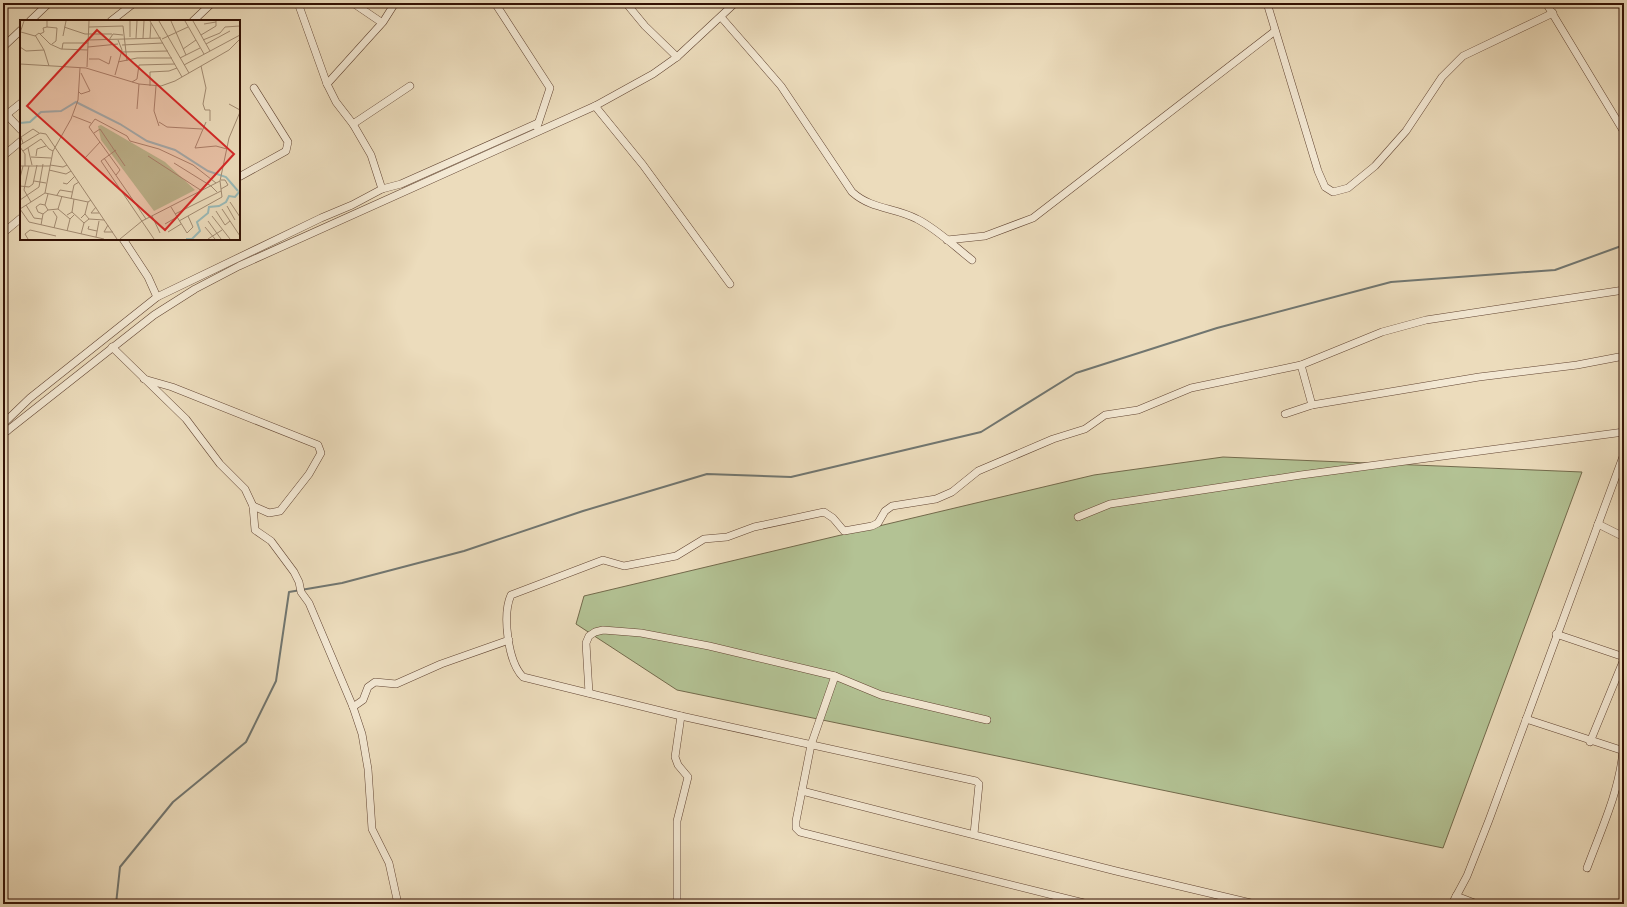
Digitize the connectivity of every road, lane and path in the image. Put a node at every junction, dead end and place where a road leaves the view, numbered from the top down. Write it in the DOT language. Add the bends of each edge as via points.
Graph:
graph roads {
  1 [pos="49,3"];
  2 [pos="134,3"];
  3 [pos="212,3"];
  4 [pos="298,3"];
  5 [pos="353,3"];
  6 [pos="395,3"];
  7 [pos="495,3"];
  8 [pos="626,3"];
  9 [pos="734,3"];
  10 [pos="1267,3"];
  11 [pos="1546,3"];
  12 [pos="1553,13"];
  13 [pos="721,17"];
  14 [pos="31,20"];
  15 [pos="112,20"];
  16 [pos="194,20"];
  17 [pos="381,22"];
  18 [pos="20,31"];
  19 [pos="1275,31"];
  20 [pos="3,46"];
  21 [pos="676,58"];
  22 [pos="327,84"];
  23 [pos="410,86"];
  24 [pos="254,88"];
  25 [pos="20,104"];
  26 [pos="595,106"];
  27 [pos="5,113"];
  28 [pos="538,123"];
  29 [pos="353,124"];
  30 [pos="20,129"];
  31 [pos="537,131"];
  32 [pos="1624,132"];
  33 [pos="20,142"];
  34 [pos="3,156"];
  35 [pos="240,176"];
  36 [pos="382,189"];
  37 [pos="20,219"];
  38 [pos="3,233"];
  39 [pos="125,240"];
  40 [pos="947,240"];
  41 [pos="972,260"];
  42 [pos="730,284"];
  43 [pos="1624,290"];
  44 [pos="157,297"];
  45 [pos="112,347"];
  46 [pos="1624,356"];
  47 [pos="1301,365"];
  48 [pos="144,378"];
  49 [pos="1312,405"];
  50 [pos="1285,414"];
  51 [pos="1624,432"];
  52 [pos="5,433"];
  53 [pos="1624,454"];
  54 [pos="253,506"];
  55 [pos="1078,517"];
  56 [pos="1598,524"];
  57 [pos="1624,536"];
  58 [pos="1556,634"];
  59 [pos="508,640"];
  60 [pos="1624,658"];
  61 [pos="835,676"];
  62 [pos="588,693"];
  63 [pos="353,707"];
  64 [pos="681,716"];
  65 [pos="1526,719"];
  66 [pos="987,720"];
  67 [pos="1590,742"];
  68 [pos="811,745"];
  69 [pos="1624,751"];
  70 [pos="802,791"];
  71 [pos="974,834"];
  72 [pos="1587,868"];
  73 [pos="1456,896"];
  74 [pos="398,904"];
  75 [pos="676,904"];
  76 [pos="1088,904"];
  77 [pos="1255,904"];
  78 [pos="1452,904"];
  79 [pos="1477,904"];
  1 -- 14 [label="street"];
  2 -- 15 [label="street"];
  3 -- 16 [label="street"];
  4 -- 22 [label="street"];
  5 -- 17 [label="street"];
  6 -- 17 [label="street"];
  7 -- 28 [label="street" via="549,84 549,93"];
  8 -- 21 [label="street"];
  9 -- 13 [label="street"];
  10 -- 19 [label="street"];
  11 -- 12 [label="street"];
  12 -- 19 [label="street" via="1463,56 1442,77 1406,131 1375,166 1348,188 1333,192 1325,187 1318,171"];
  12 -- 32 [label="street"];
  13 -- 21 [label="street"];
  13 -- 40 [label="street" via="781,86 852,192 874,207 917,219"];
  17 -- 22 [label="street"];
  18 -- 20 [label="street"];
  19 -- 40 [label="street" via="1033,218 985,236"];
  21 -- 26 [label="street" via="653,74"];
  22 -- 29 [label="street" via="336,102"];
  23 -- 29 [label="street"];
  24 -- 35 [label="street" via="288,142 288,146 286,150"];
  25 -- 27 [label="street"];
  26 -- 31 [label="street"];
  26 -- 42 [label="street" via="643,165"];
  27 -- 30 [label="street"];
  28 -- 31 [label="street"];
  28 -- 36 [label="street" via="401,184"];
  29 -- 36 [label="street" via="370,155"];
  31 -- 45 [label="street" via="240,266 154,315"];
  33 -- 34 [label="street"];
  36 -- 44 [label="street"];
  37 -- 38 [label="street"];
  39 -- 44 [label="street" via="148,277"];
  40 -- 41 [label="street"];
  43 -- 47 [label="street" via="1426,320 1382,332"];
  44 -- 52 [label="street" via="30,398 3,424"];
  45 -- 48 [label="street"];
  45 -- 52 [label="street"];
  46 -- 49 [label="street"];
  47 -- 49 [label="street"];
  47 -- 59 [label="street" via="1191,388 1138,410 1105,415 1085,429 978,471 936,499 892,506 878,523 872,526 844,531 824,512 727,537 704,539 676,556 624,566 603,560 511,595 508,602"];
  48 -- 54 [label="street" via="186,419 220,464 244,489"];
  48 -- 54 [label="street" via="318,445 321,453 315,465 280,511 269,513"];
  49 -- 50 [label="street"];
  51 -- 55 [label="street" via="1110,504"];
  53 -- 56 [label="street"];
  54 -- 63 [label="street" via="255,530 271,541 299,582 301,592 309,603"];
  56 -- 57 [label="street"];
  56 -- 58 [label="street"];
  58 -- 60 [label="street"];
  58 -- 65 [label="street"];
  59 -- 62 [label="street" via="518,672 523,677"];
  59 -- 63 [label="street" via="441,664 396,684 375,682 368,687 363,700"];
  60 -- 67 [label="street"];
  61 -- 62 [label="street" via="709,646 603,630 589,636 586,643"];
  61 -- 66 [label="street" via="881,695"];
  61 -- 68 [label="street"];
  62 -- 64 [label="street"];
  63 -- 74 [label="street" via="362,734 368,770 372,829 388,863"];
  64 -- 68 [label="street"];
  64 -- 75 [label="street" via="675,757 678,766 688,776 678,821"];
  65 -- 67 [label="street"];
  65 -- 73 [label="street" via="1467,876"];
  67 -- 69 [label="street"];
  68 -- 70 [label="street"];
  68 -- 71 [label="street" via="976,781 979,784"];
  69 -- 72 [label="street" via="1621,773"];
  70 -- 71 [label="street"];
  70 -- 76 [label="street" via="796,822 796,828 800,832"];
  71 -- 77 [label="street"];
  73 -- 78 [label="street"];
  73 -- 79 [label="street"];
}
